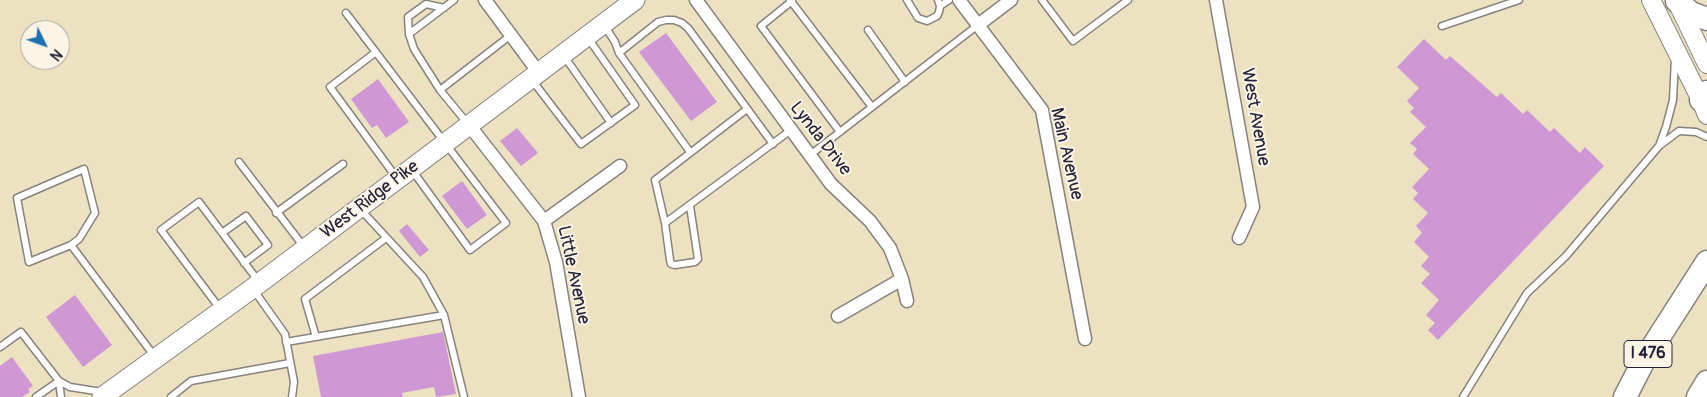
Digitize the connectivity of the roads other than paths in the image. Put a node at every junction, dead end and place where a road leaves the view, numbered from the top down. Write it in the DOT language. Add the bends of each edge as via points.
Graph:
graph roads {
  1 [pos="454,0"];
  2 [pos="485,0"];
  3 [pos="635,0"];
  4 [pos="696,0"];
  5 [pos="907,0"];
  6 [pos="915,0"];
  7 [pos="948,0"];
  8 [pos="959,0"];
  9 [pos="1011,0"];
  10 [pos="1128,0"];
  11 [pos="1216,0"];
  12 [pos="1519,0"];
  13 [pos="1651,0"];
  14 [pos="1677,0"];
  15 [pos="791,1"];
  16 [pos="1045,1"];
  17 [pos="939,3"];
  18 [pos="444,8"];
  19 [pos="913,9"];
  20 [pos="346,12"];
  21 [pos="1707,19"];
  22 [pos="603,24"];
  23 [pos="978,25"];
  24 [pos="1442,26"];
  25 [pos="868,30"];
  26 [pos="409,34"];
  27 [pos="511,35"];
  28 [pos="587,37"];
  29 [pos="1676,50"];
  30 [pos="376,52"];
  31 [pos="619,53"];
  32 [pos="563,54"];
  33 [pos="1707,64"];
  34 [pos="535,76"];
  35 [pos="904,82"];
  36 [pos="440,90"];
  37 [pos="1705,102"];
  38 [pos="872,107"];
  39 [pos="747,109"];
  40 [pos="611,122"];
  41 [pos="468,125"];
  42 [pos="791,130"];
  43 [pos="840,132"];
  44 [pos="1707,136"];
  45 [pos="446,143"];
  46 [pos="773,144"];
  47 [pos="1659,146"];
  48 [pos="690,152"];
  49 [pos="810,155"];
  50 [pos="239,162"];
  51 [pos="343,164"];
  52 [pos="620,166"];
  53 [pos="405,174"];
  54 [pos="690,206"];
  55 [pos="358,208"];
  56 [pos="276,213"];
  57 [pos="544,221"];
  58 [pos="665,224"];
  59 [pos="222,233"];
  60 [pos="386,238"];
  61 [pos="1239,238"];
  62 [pos="71,245"];
  63 [pos="305,248"];
  64 [pos="1707,262"];
  65 [pos="244,263"];
  66 [pos="902,279"];
  67 [pos="256,285"];
  68 [pos="907,301"];
  69 [pos="221,311"];
  70 [pos="444,315"];
  71 [pos="838,316"];
  72 [pos="316,337"];
  73 [pos="1085,339"];
  74 [pos="286,342"];
  75 [pos="0,347"];
  76 [pos="156,358"];
  77 [pos="290,363"];
  78 [pos="58,381"];
  79 [pos="1707,382"];
  80 [pos="105,395"];
  81 [pos="36,397"];
  82 [pos="61,397"];
  83 [pos="171,397"];
  84 [pos="292,397"];
  85 [pos="464,397"];
  86 [pos="580,397"];
  87 [pos="1464,397"];
  88 [pos="1625,397"];
  89 [pos="1698,397"];
  1 -- 18 [label="lane"];
  2 -- 27 [label="street"];
  3 -- 22 [label="main road, West Ridge Pike"];
  4 -- 42 [label="street, Lynda Drive"];
  5 -- 19 [label="lane"];
  6 -- 19 [label="lane"];
  7 -- 17 [label="lane"];
  8 -- 23 [label="street, Main Avenue"];
  9 -- 23 [label="street"];
  10 -- 16 [label="lane" via="1072,41"];
  11 -- 61 [label="street, West Avenue" via="1253,207"];
  12 -- 24 [label="lane"];
  13 -- 29 [label="main road"];
  14 -- 21 [label="highway" via="1691,13"];
  14 -- 33 [label="main road"];
  15 -- 38 [label="lane"];
  15 -- 43 [label="lane" via="761,26"];
  17 -- 19 [label="lane" via="937,16 927,21 918,18"];
  18 -- 26 [label="lane"];
  18 -- 26 [label="lane" via="426,4 408,17"];
  20 -- 30 [label="lane"];
  22 -- 28 [label="main road, West Ridge Pike"];
  22 -- 31 [label="lane"];
  23 -- 35 [label="lane"];
  23 -- 73 [label="street, Main Avenue" via="1042,110"];
  25 -- 35 [label="lane"];
  26 -- 36 [label="lane" via="414,49"];
  27 -- 34 [label="street"];
  27 -- 36 [label="lane"];
  28 -- 32 [label="main road, West Ridge Pike"];
  28 -- 40 [label="lane" via="635,105"];
  29 -- 37 [label="main road"];
  29 -- 47 [label="lane" via="1673,100"];
  30 -- 45 [label="lane"];
  30 -- 53 [label="lane" via="330,87"];
  31 -- 39 [label="lane" via="658,22 674,20 682,23"];
  31 -- 48 [label="lane"];
  32 -- 34 [label="main road, West Ridge Pike"];
  32 -- 40 [label="lane"];
  34 -- 40 [label="lane" via="581,144"];
  34 -- 41 [label="main road, West Ridge Pike"];
  35 -- 38 [label="lane"];
  36 -- 41 [label="lane"];
  38 -- 43 [label="lane"];
  39 -- 46 [label="lane"];
  39 -- 48 [label="lane"];
  41 -- 45 [label="main road, West Ridge Pike"];
  41 -- 57 [label="street, Little Avenue"];
  42 -- 46 [label="lane"];
  42 -- 49 [label="street, Lynda Drive"];
  43 -- 49 [label="lane"];
  44 -- 47 [label="lane" via="1679,131"];
  45 -- 53 [label="main road, West Ridge Pike"];
  45 -- 53 [label="lane" via="506,223 470,250"];
  46 -- 54 [label="lane"];
  47 -- 87 [label="lane" via="1566,256 1528,293"];
  48 -- 58 [label="lane" via="654,180"];
  49 -- 66 [label="street, Lynda Drive" via="831,184 870,221 890,248"];
  50 -- 56 [label="lane"];
  51 -- 56 [label="lane"];
  52 -- 57 [label="street"];
  53 -- 55 [label="main road, West Ridge Pike"];
  54 -- 58 [label="lane"];
  54 -- 58 [label="lane" via="698,254 695,262 672,264"];
  55 -- 60 [label="lane"];
  55 -- 63 [label="main road, West Ridge Pike"];
  56 -- 63 [label="lane"];
  57 -- 86 [label="street, Little Avenue" via="556,262"];
  59 -- 65 [label="lane"];
  59 -- 65 [label="lane" via="246,216 268,245"];
  59 -- 69 [label="lane" via="199,202 161,230"];
  60 -- 70 [label="lane" via="423,277"];
  60 -- 72 [label="lane" via="305,299"];
  62 -- 62 [label="lane" via="79,239 95,213 84,169 17,198 29,262"];
  62 -- 76 [label="lane"];
  63 -- 67 [label="main road, West Ridge Pike"];
  64 -- 88 [label="highway, I 476" via="1643,362"];
  65 -- 67 [label="lane"];
  66 -- 68 [label="street, Lynda Drive"];
  66 -- 71 [label="street"];
  67 -- 69 [label="main road, West Ridge Pike"];
  67 -- 74 [label="lane" via="285,334"];
  69 -- 76 [label="main road, West Ridge Pike"];
  70 -- 72 [label="lane"];
  70 -- 85 [label="lane"];
  72 -- 74 [label="lane"];
  74 -- 77 [label="lane"];
  75 -- 78 [label="lane" via="21,332"];
  76 -- 80 [label="main road, West Ridge Pike"];
  77 -- 83 [label="lane" via="191,381"];
  77 -- 84 [label="lane" via="294,382"];
  78 -- 80 [label="lane"];
  78 -- 81 [label="lane"];
  78 -- 82 [label="lane"];
  79 -- 89 [label="highway"];
}
